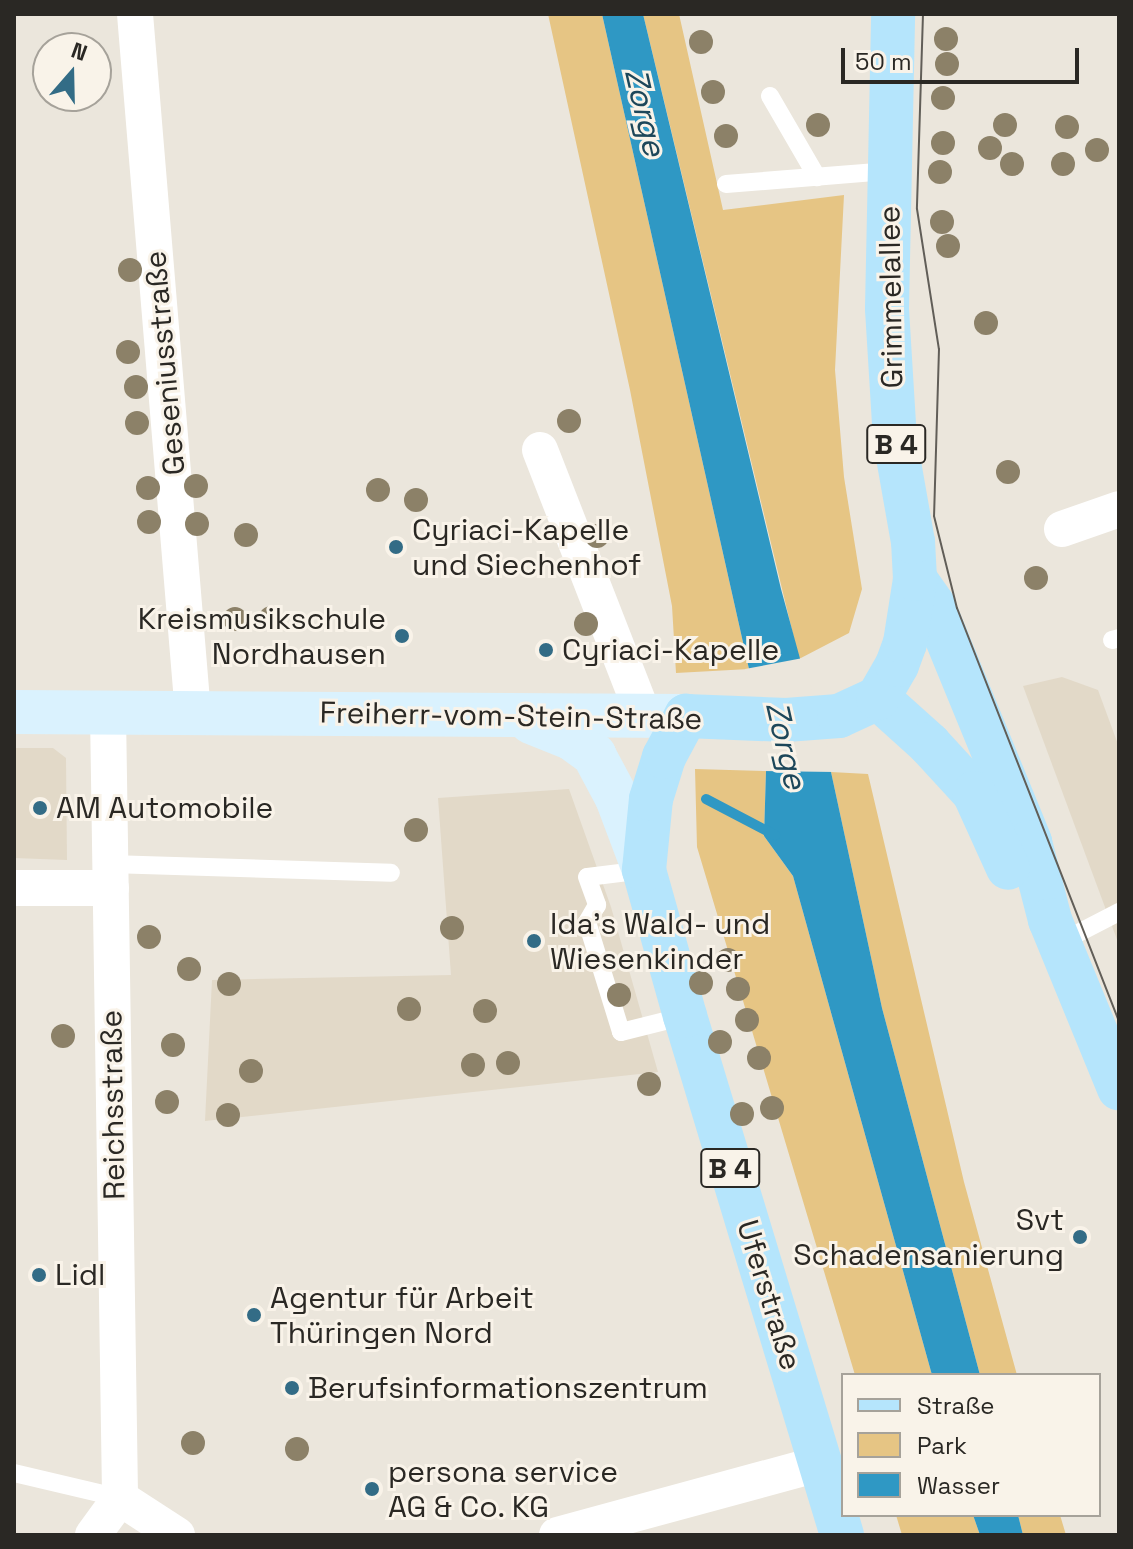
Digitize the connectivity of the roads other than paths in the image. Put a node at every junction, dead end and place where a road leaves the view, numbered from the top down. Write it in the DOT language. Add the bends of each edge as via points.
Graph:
graph roads {
  1 [pos="135,14"];
  2 [pos="893,14"];
  3 [pos="770,96"];
  4 [pos="889,171"];
  5 [pos="817,177"];
  6 [pos="726,184"];
  7 [pos="540,450"];
  8 [pos="1119,509"];
  9 [pos="1062,529"];
  10 [pos="915,579"];
  11 [pos="878,698"];
  12 [pos="14,712"];
  13 [pos="108,713"];
  14 [pos="193,713"];
  15 [pos="665,716"];
  16 [pos="517,717"];
  17 [pos="644,870"];
  18 [pos="391,873"];
  19 [pos="110,876"];
  20 [pos="14,888"];
  21 [pos="1119,912"];
  22 [pos="1054,932"];
  23 [pos="685,1016"];
  24 [pos="1119,1088"];
  25 [pos="822,1463"];
  26 [pos="14,1473"];
  27 [pos="120,1498"];
  28 [pos="93,1535"];
  29 [pos="177,1535"];
  30 [pos="557,1535"];
  31 [pos="842,1535"];
  1 -- 14 [label="street, Geseniusstraße"];
  2 -- 4 [label="main road, Grimmelallee / B 4"];
  3 -- 5 [label="lane"];
  4 -- 5 [label="lane"];
  4 -- 10 [label="main road, Grimmelallee / B 4" via="887,308 894,425"];
  5 -- 6 [label="lane"];
  7 -- 15 [label="street"];
  8 -- 9 [label="street"];
  10 -- 11 [label="main road, B 4" via="905,643"];
  10 -- 22 [label="main road, B 4" via="933,605 1030,842"];
  11 -- 15 [label="main road, Freiherr-vom-Stein-Straße" via="824,719"];
  11 -- 22 [label="main road" via="974,793 1013,878"];
  12 -- 13 [label="main road, Freiherr-vom-Stein-Straße"];
  13 -- 14 [label="main road, Freiherr-vom-Stein-Straße"];
  13 -- 19 [label="street, Reichsstraße"];
  14 -- 16 [label="main road, Freiherr-vom-Stein-Straße"];
  15 -- 16 [label="main road, Freiherr-vom-Stein-Straße"];
  15 -- 17 [label="main road, B 4" via="664,757 651,799"];
  16 -- 17 [label="main road" via="571,738 594,755"];
  17 -- 23 [label="main road, Uferstraße / B 4"];
  17 -- 23 [label="lane" via="587,877 597,905 587,922 621,1032"];
  18 -- 19 [label="lane"];
  19 -- 20 [label="street"];
  19 -- 27 [label="street, Reichsstraße"];
  21 -- 22 [label="lane"];
  22 -- 24 [label="main road, B 4"];
  23 -- 25 [label="main road, Uferstraße / B 4"];
  25 -- 30 [label="street"];
  25 -- 31 [label="main road, Uferstraße / B 4"];
  26 -- 27 [label="lane"];
  27 -- 28 [label="street"];
  27 -- 29 [label="street"];
}
